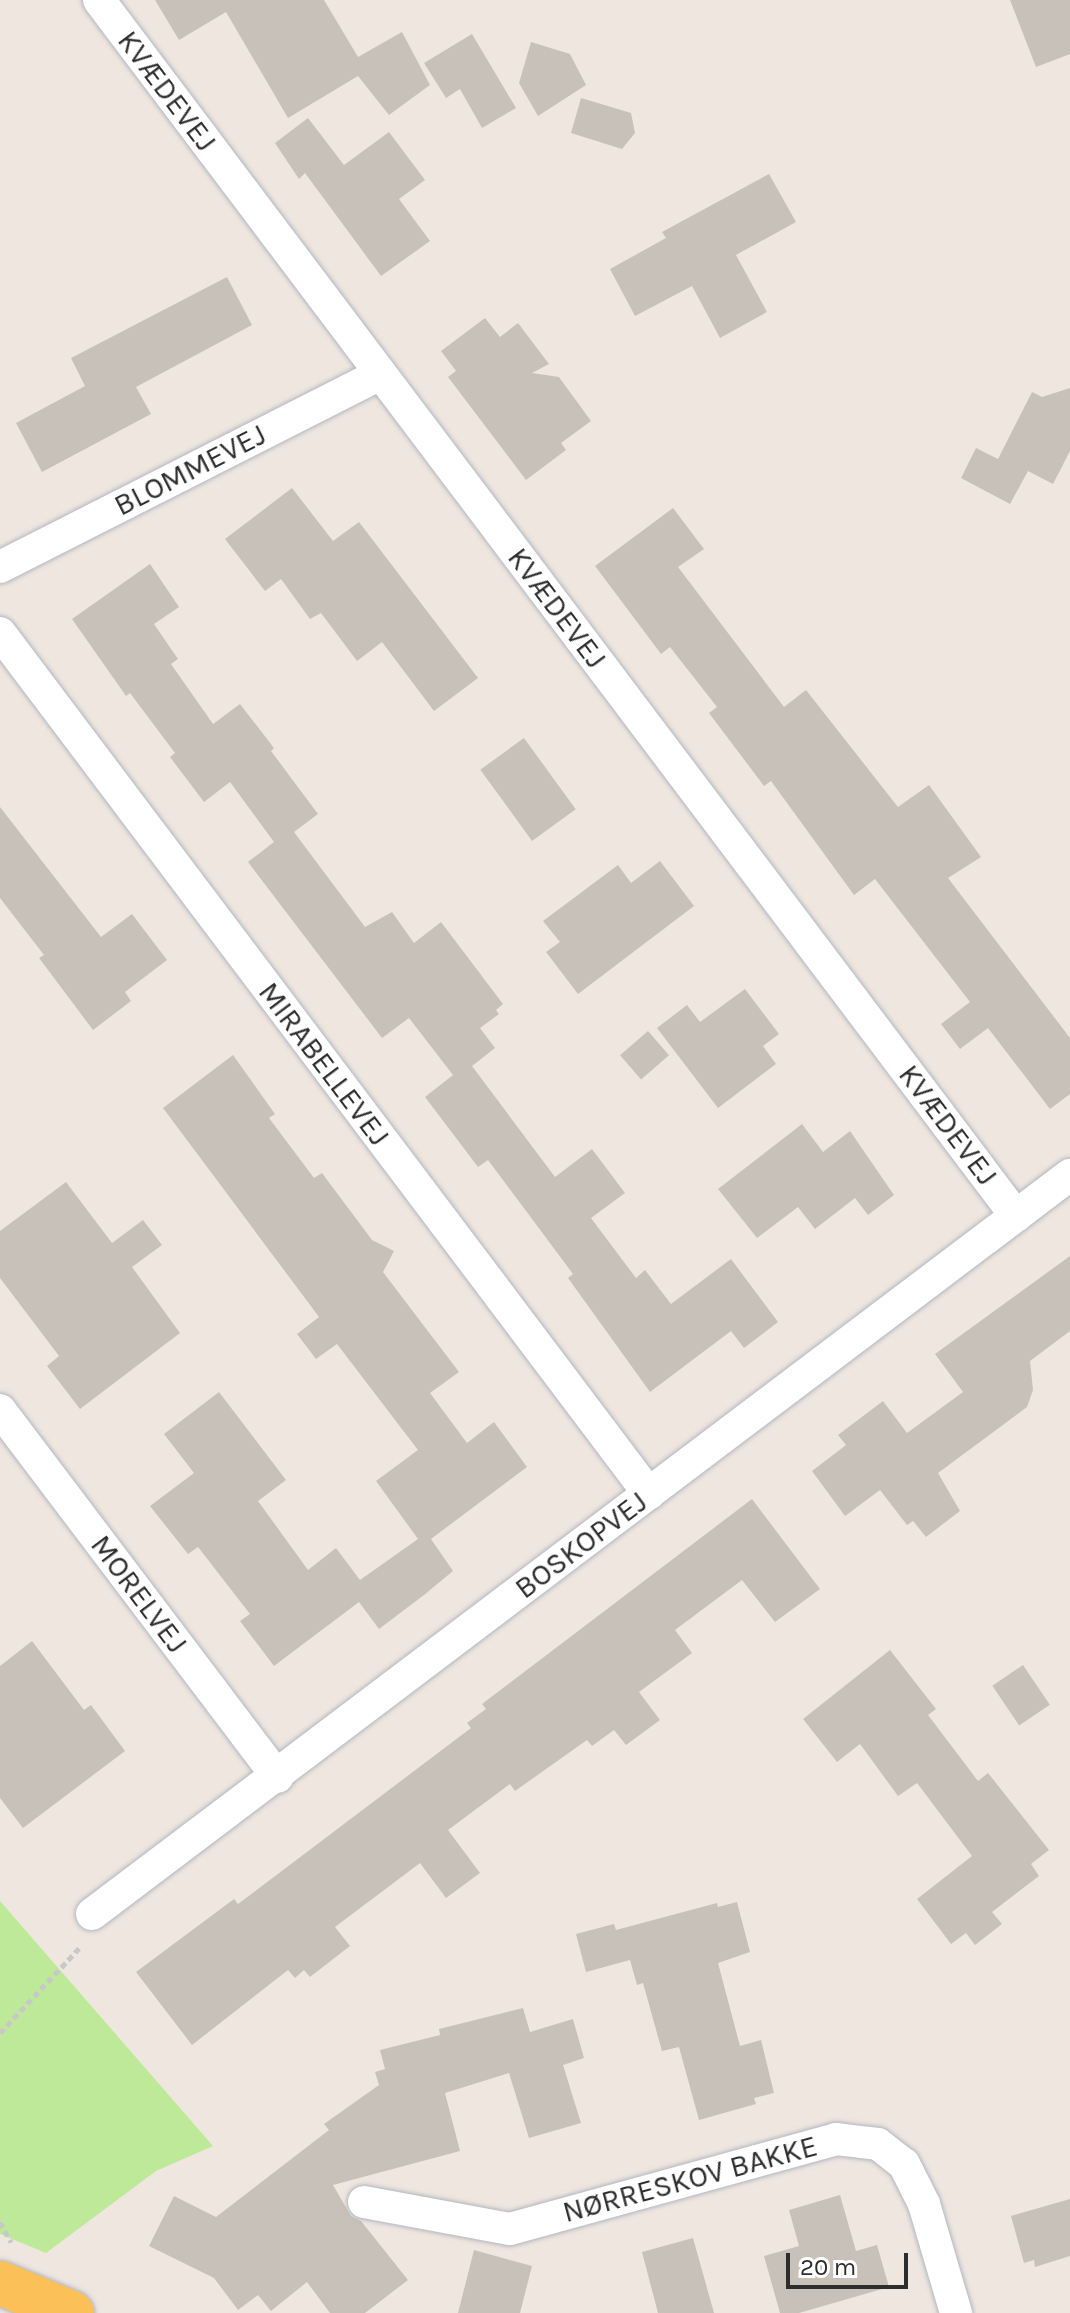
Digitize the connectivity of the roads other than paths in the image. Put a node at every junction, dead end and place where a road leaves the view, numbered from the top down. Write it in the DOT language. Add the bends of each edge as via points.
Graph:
graph roads {
  1 [pos="99,0"];
  2 [pos="380,374"];
  3 [pos="0,567"];
  4 [pos="0,633"];
  5 [pos="1070,1175"];
  6 [pos="1016,1216"];
  7 [pos="0,1410"];
  8 [pos="649,1494"];
  9 [pos="278,1777"];
  10 [pos="92,1914"];
  11 [pos="364,2202"];
  12 [pos="0,2283"];
  13 [pos="72,2313"];
  14 [pos="956,2313"];
  1 -- 2 [label="street, KVÆDEVEJ"];
  2 -- 3 [label="street, BLOMMEVEJ"];
  2 -- 6 [label="street, KVÆDEVEJ"];
  4 -- 8 [label="street, MIRABELLEVEJ"];
  5 -- 6 [label="street, BOSKOPVEJ"];
  6 -- 8 [label="street, BOSKOPVEJ"];
  7 -- 9 [label="street, MORELVEJ"];
  8 -- 9 [label="street, BOSKOPVEJ"];
  9 -- 10 [label="street, BOSKOPVEJ"];
  11 -- 14 [label="street, NØRRESKOV BAKKE" via="510,2229 836,2139 878,2144 904,2164 924,2204"];
  12 -- 13 [label="main road"];
}
